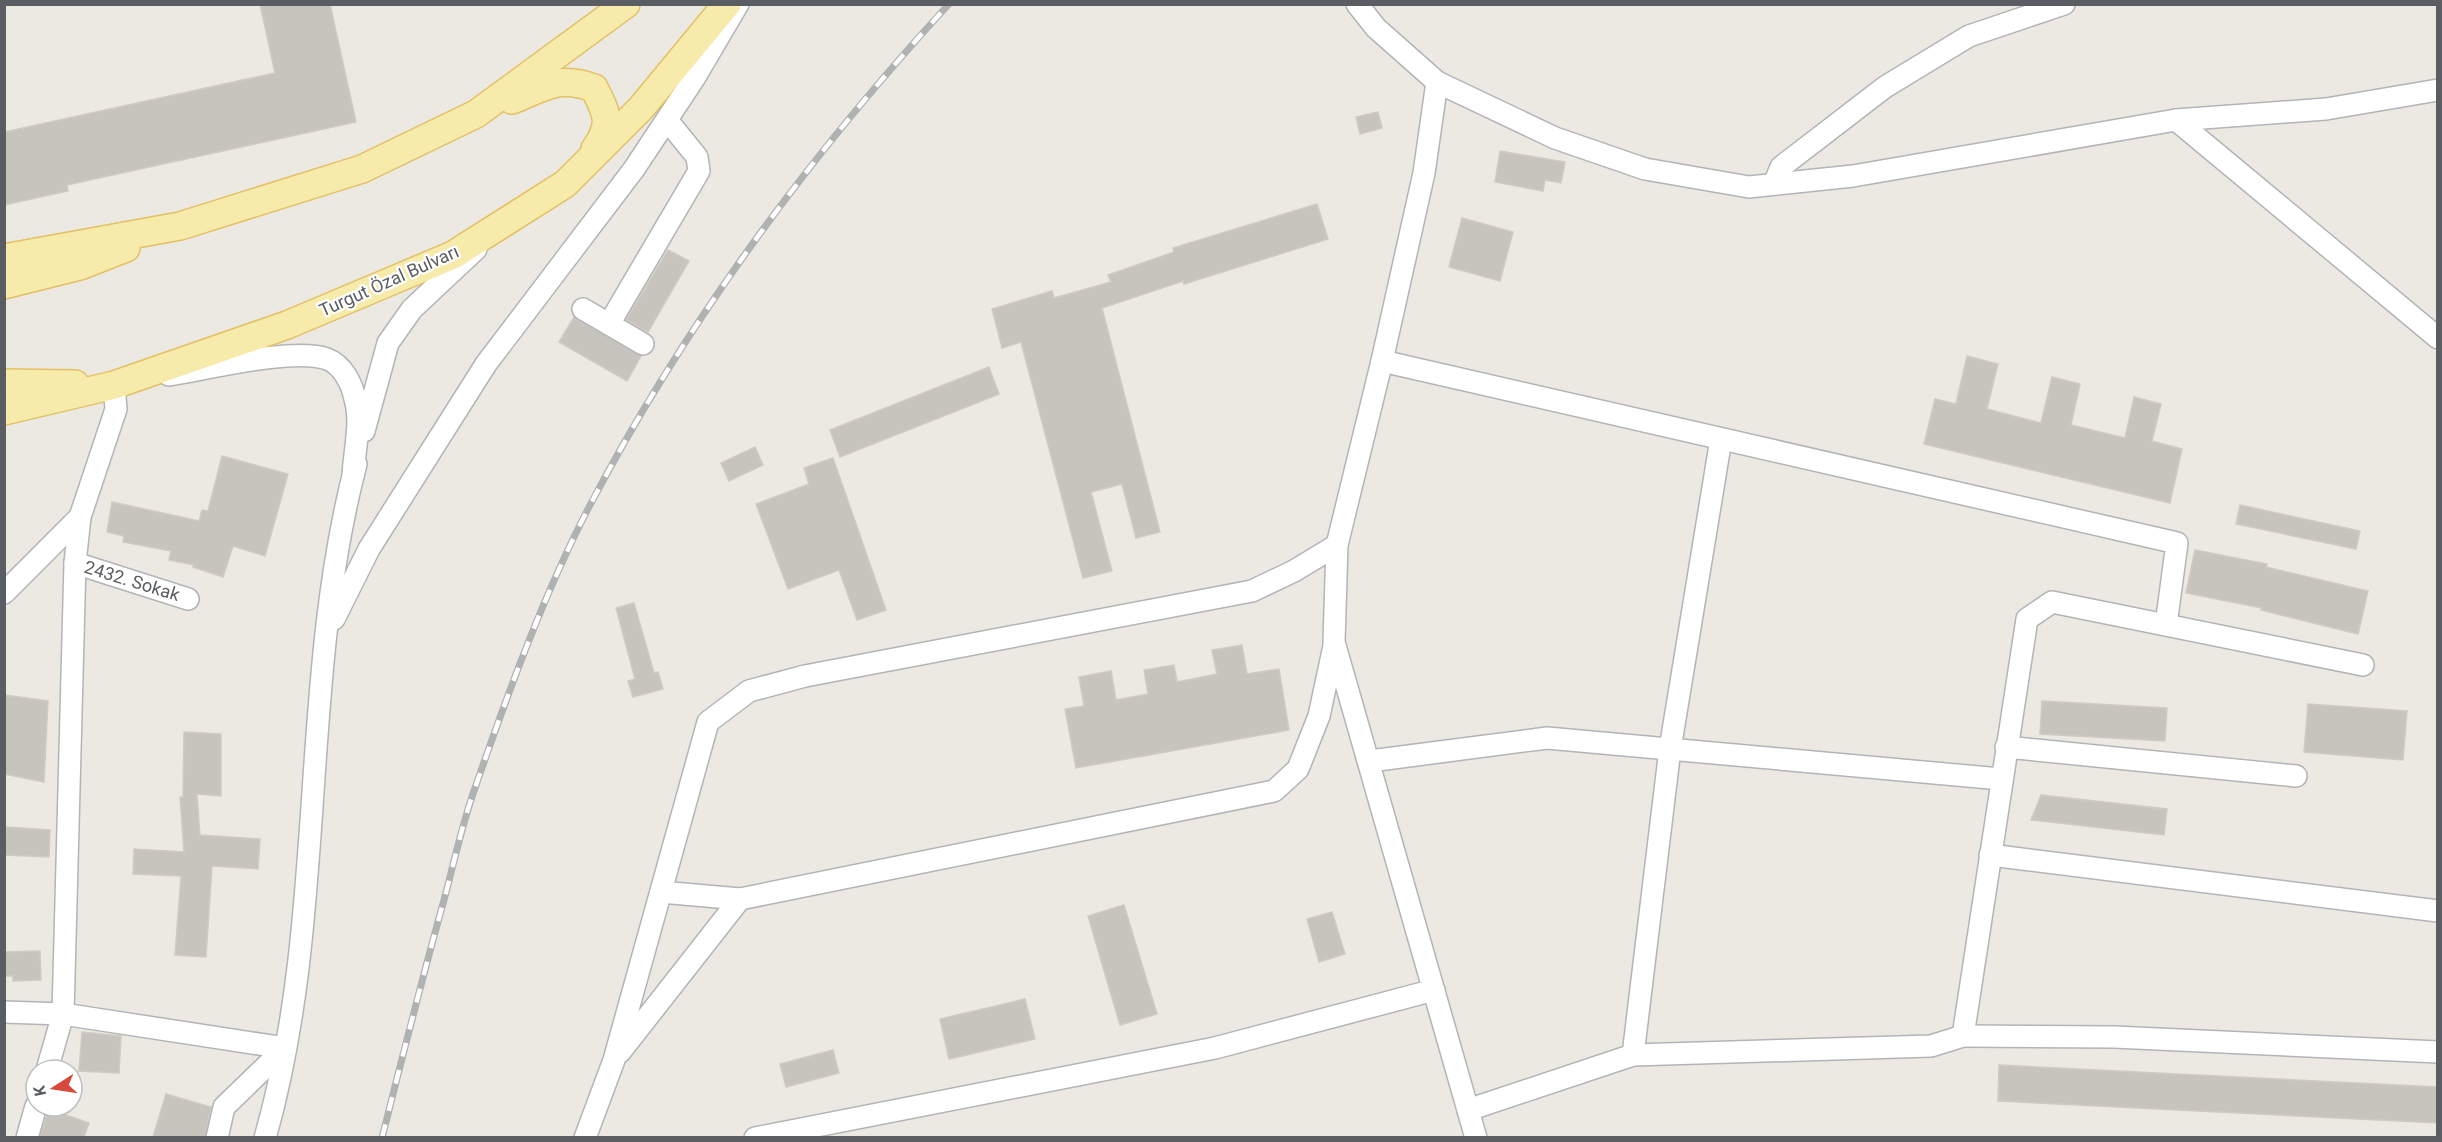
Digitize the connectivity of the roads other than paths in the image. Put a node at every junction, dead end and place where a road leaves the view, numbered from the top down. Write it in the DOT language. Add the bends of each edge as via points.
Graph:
graph roads {
  1 [pos="602,4"];
  2 [pos="626,4"];
  3 [pos="727,4"];
  4 [pos="738,4"];
  5 [pos="1357,4"];
  6 [pos="2064,4"];
  7 [pos="560,53"];
  8 [pos="1437,82"];
  9 [pos="2438,90"];
  10 [pos="476,114"];
  11 [pos="667,120"];
  12 [pos="2176,120"];
  13 [pos="565,184"];
  14 [pos="1774,184"];
  15 [pos="504,222"];
  16 [pos="180,226"];
  17 [pos="4,258"];
  18 [pos="4,285"];
  19 [pos="583,309"];
  20 [pos="609,324"];
  21 [pos="2438,338"];
  22 [pos="643,344"];
  23 [pos="1382,361"];
  24 [pos="4,383"];
  25 [pos="114,385"];
  26 [pos="4,411"];
  27 [pos="1721,439"];
  28 [pos="353,476"];
  29 [pos="80,517"];
  30 [pos="1337,545"];
  31 [pos="75,563"];
  32 [pos="4,593"];
  33 [pos="188,599"];
  34 [pos="2166,625"];
  35 [pos="324,641"];
  36 [pos="1334,642"];
  37 [pos="2363,665"];
  38 [pos="2006,747"];
  39 [pos="1670,749"];
  40 [pos="1370,760"];
  41 [pos="2296,776"];
  42 [pos="2001,779"];
  43 [pos="1990,855"];
  44 [pos="661,892"];
  45 [pos="740,899"];
  46 [pos="2438,912"];
  47 [pos="1434,990"];
  48 [pos="4,1012"];
  49 [pos="63,1014"];
  50 [pos="1963,1036"];
  51 [pos="285,1048"];
  52 [pos="2438,1052"];
  53 [pos="1634,1055"];
  54 [pos="50,1058"];
  55 [pos="614,1060"];
  56 [pos="1468,1110"];
  57 [pos="33,1118"];
  58 [pos="27,1137"];
  59 [pos="217,1137"];
  60 [pos="265,1137"];
  61 [pos="585,1137"];
  62 [pos="755,1137"];
  63 [pos="1476,1137"];
  1 -- 7 [label="street"];
  2 -- 7 [label="main road"];
  3 -- 13 [label="main road, Turgut Özal Bulvarı" via="641,108"];
  4 -- 11 [label="street"];
  5 -- 8 [label="street" via="1376,28"];
  6 -- 14 [label="street" via="1969,36 1903,76 1781,167"];
  7 -- 10 [label="main road"];
  8 -- 14 [label="street" via="1555,138 1645,169 1749,187"];
  8 -- 23 [label="street" via="1424,173"];
  9 -- 12 [label="street" via="2326,109"];
  10 -- 13 [label="main road" via="555,83 574,81 594,88 606,113 607,128 597,147"];
  10 -- 16 [label="main road" via="362,169"];
  11 -- 20 [label="street" via="697,157 699,171"];
  11 -- 35 [label="street" via="480,374 369,549"];
  12 -- 14 [label="street" via="1853,176"];
  12 -- 21 [label="street"];
  13 -- 15 [label="main road, Turgut Özal Bulvarı"];
  15 -- 25 [label="main road, Turgut Özal Bulvarı" via="453,255 287,325"];
  15 -- 28 [label="street" via="412,309 388,343"];
  16 -- 17 [label="main road"];
  16 -- 18 [label="main road" via="80,266"];
  19 -- 20 [label="street"];
  20 -- 22 [label="street"];
  23 -- 27 [label="street"];
  23 -- 30 [label="street"];
  24 -- 25 [label="main road"];
  25 -- 26 [label="main road, Turgut Özal Bulvarı"];
  25 -- 28 [label="street" via="285,357 309,355 329,360 350,382 356,401"];
  25 -- 29 [label="street" via="116,409"];
  27 -- 34 [label="street" via="2177,543"];
  27 -- 39 [label="street"];
  28 -- 35 [label="street"];
  29 -- 31 [label="street"];
  29 -- 32 [label="street"];
  30 -- 36 [label="street"];
  30 -- 44 [label="street" via="1252,591 805,676 749,691 708,722"];
  31 -- 33 [label="street, 2432. Sokak"];
  31 -- 49 [label="street"];
  34 -- 37 [label="street"];
  34 -- 38 [label="street" via="2052,602 2027,619"];
  35 -- 51 [label="street" via="302,936"];
  36 -- 40 [label="street"];
  36 -- 45 [label="street" via="1315,727 1298,769 1274,791"];
  38 -- 41 [label="street"];
  38 -- 42 [label="street"];
  39 -- 40 [label="street" via="1547,738"];
  39 -- 42 [label="street"];
  39 -- 53 [label="street"];
  40 -- 47 [label="street"];
  42 -- 43 [label="street"];
  43 -- 46 [label="street"];
  43 -- 50 [label="street"];
  44 -- 45 [label="street"];
  44 -- 55 [label="street"];
  45 -- 55 [label="street"];
  47 -- 56 [label="street"];
  47 -- 62 [label="street" via="1215,1047"];
  48 -- 49 [label="street"];
  49 -- 51 [label="street"];
  49 -- 54 [label="street"];
  50 -- 52 [label="street" via="2114,1037"];
  50 -- 53 [label="street" via="1931,1046"];
  51 -- 59 [label="street" via="224,1107"];
  51 -- 60 [label="street"];
  53 -- 56 [label="street"];
  55 -- 61 [label="street"];
  56 -- 63 [label="street"];
  57 -- 58 [label="street"];
}
